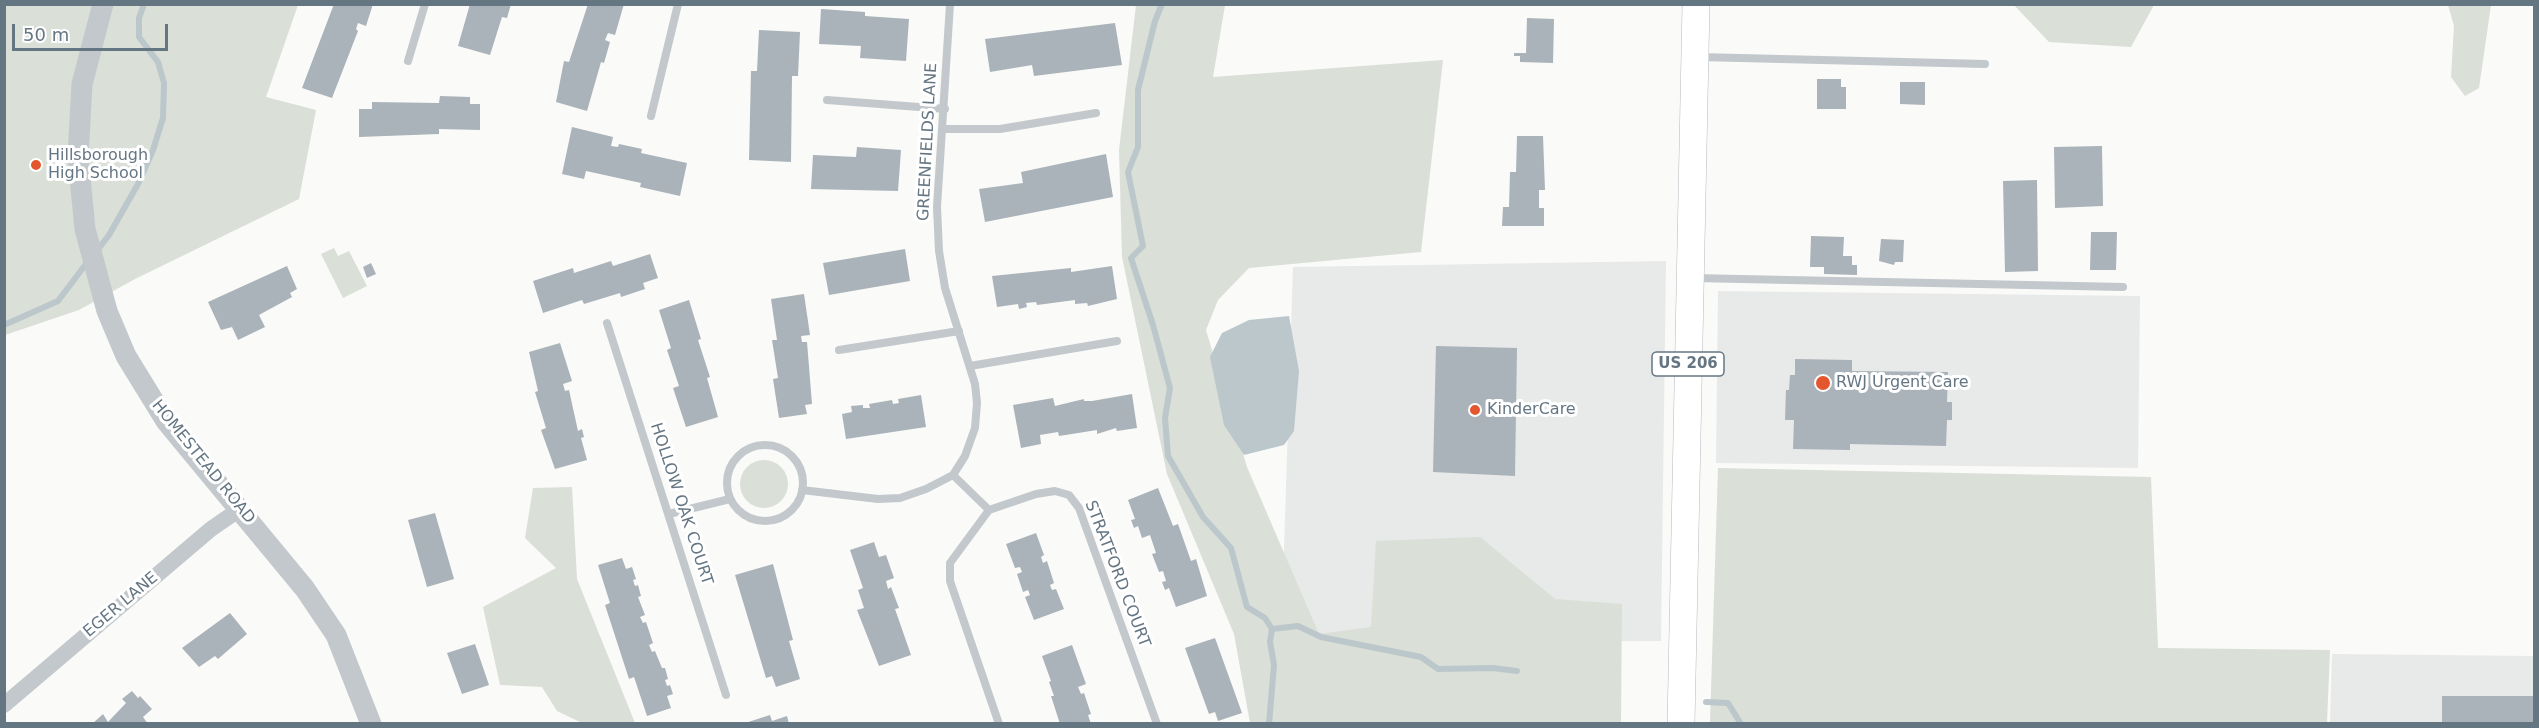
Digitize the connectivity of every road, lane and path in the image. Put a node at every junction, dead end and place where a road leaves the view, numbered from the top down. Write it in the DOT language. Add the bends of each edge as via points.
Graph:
graph roads {
  1 [pos="103,4"];
  2 [pos="425,4"];
  3 [pos="678,4"];
  4 [pos="950,4"];
  5 [pos="1696,4"];
  6 [pos="1695,57"];
  7 [pos="408,61"];
  8 [pos="1985,64"];
  9 [pos="827,100"];
  10 [pos="945,109"];
  11 [pos="1096,113"];
  12 [pos="651,116"];
  13 [pos="943,129"];
  14 [pos="1690,278"];
  15 [pos="2123,287"];
  16 [pos="607,323"];
  17 [pos="958,331"];
  18 [pos="1117,341"];
  19 [pos="840,350"];
  20 [pos="970,366"];
  21 [pos="952,475"];
  22 [pos="802,490"];
  23 [pos="730,499"];
  24 [pos="240,509"];
  25 [pos="989,510"];
  26 [pos="669,514"];
  27 [pos="726,695"];
  28 [pos="4,705"];
  29 [pos="371,723"];
  30 [pos="999,723"];
  31 [pos="1157,723"];
  32 [pos="1681,723"];
  1 -- 24 [label="street, HOMESTEAD ROAD" via="82,84 78,130 79,192 92,262 126,356 182,441"];
  2 -- 7 [label="lane"];
  3 -- 12 [label="lane"];
  4 -- 10 [label="lane, GREENFIELDS LANE"];
  5 -- 6 [label="main road, US 206"];
  6 -- 8 [label="lane"];
  6 -- 14 [label="main road, US 206"];
  9 -- 10 [label="lane"];
  10 -- 13 [label="lane, GREENFIELDS LANE"];
  11 -- 13 [label="lane" via="1000,129"];
  13 -- 17 [label="lane, GREENFIELDS LANE" via="937,207 939,250"];
  14 -- 15 [label="lane"];
  14 -- 32 [label="main road, US 206"];
  16 -- 26 [label="lane, HOLLOW OAK COURT"];
  17 -- 19 [label="lane"];
  17 -- 20 [label="lane, GREENFIELDS LANE"];
  18 -- 20 [label="lane"];
  20 -- 21 [label="lane, GREENFIELDS LANE" via="977,403 975,428 965,456"];
  21 -- 22 [label="lane" via="900,498 878,500"];
  21 -- 25 [label="lane"];
  22 -- 23 [label="lane" via="790,511 769,521 746,516"];
  22 -- 23 [label="lane" via="798,465 779,448 766,445 742,453 733,462 728,473"];
  23 -- 26 [label="lane"];
  24 -- 28 [label="street, EGER LANE" via="211,529"];
  24 -- 29 [label="street, HOMESTEAD ROAD" via="305,589 336,635"];
  25 -- 30 [label="lane" via="950,563 950,581"];
  25 -- 31 [label="lane, STRATFORD COURT" via="1036,494 1055,491 1069,495 1079,508"];
  26 -- 27 [label="lane, HOLLOW OAK COURT"];
}
